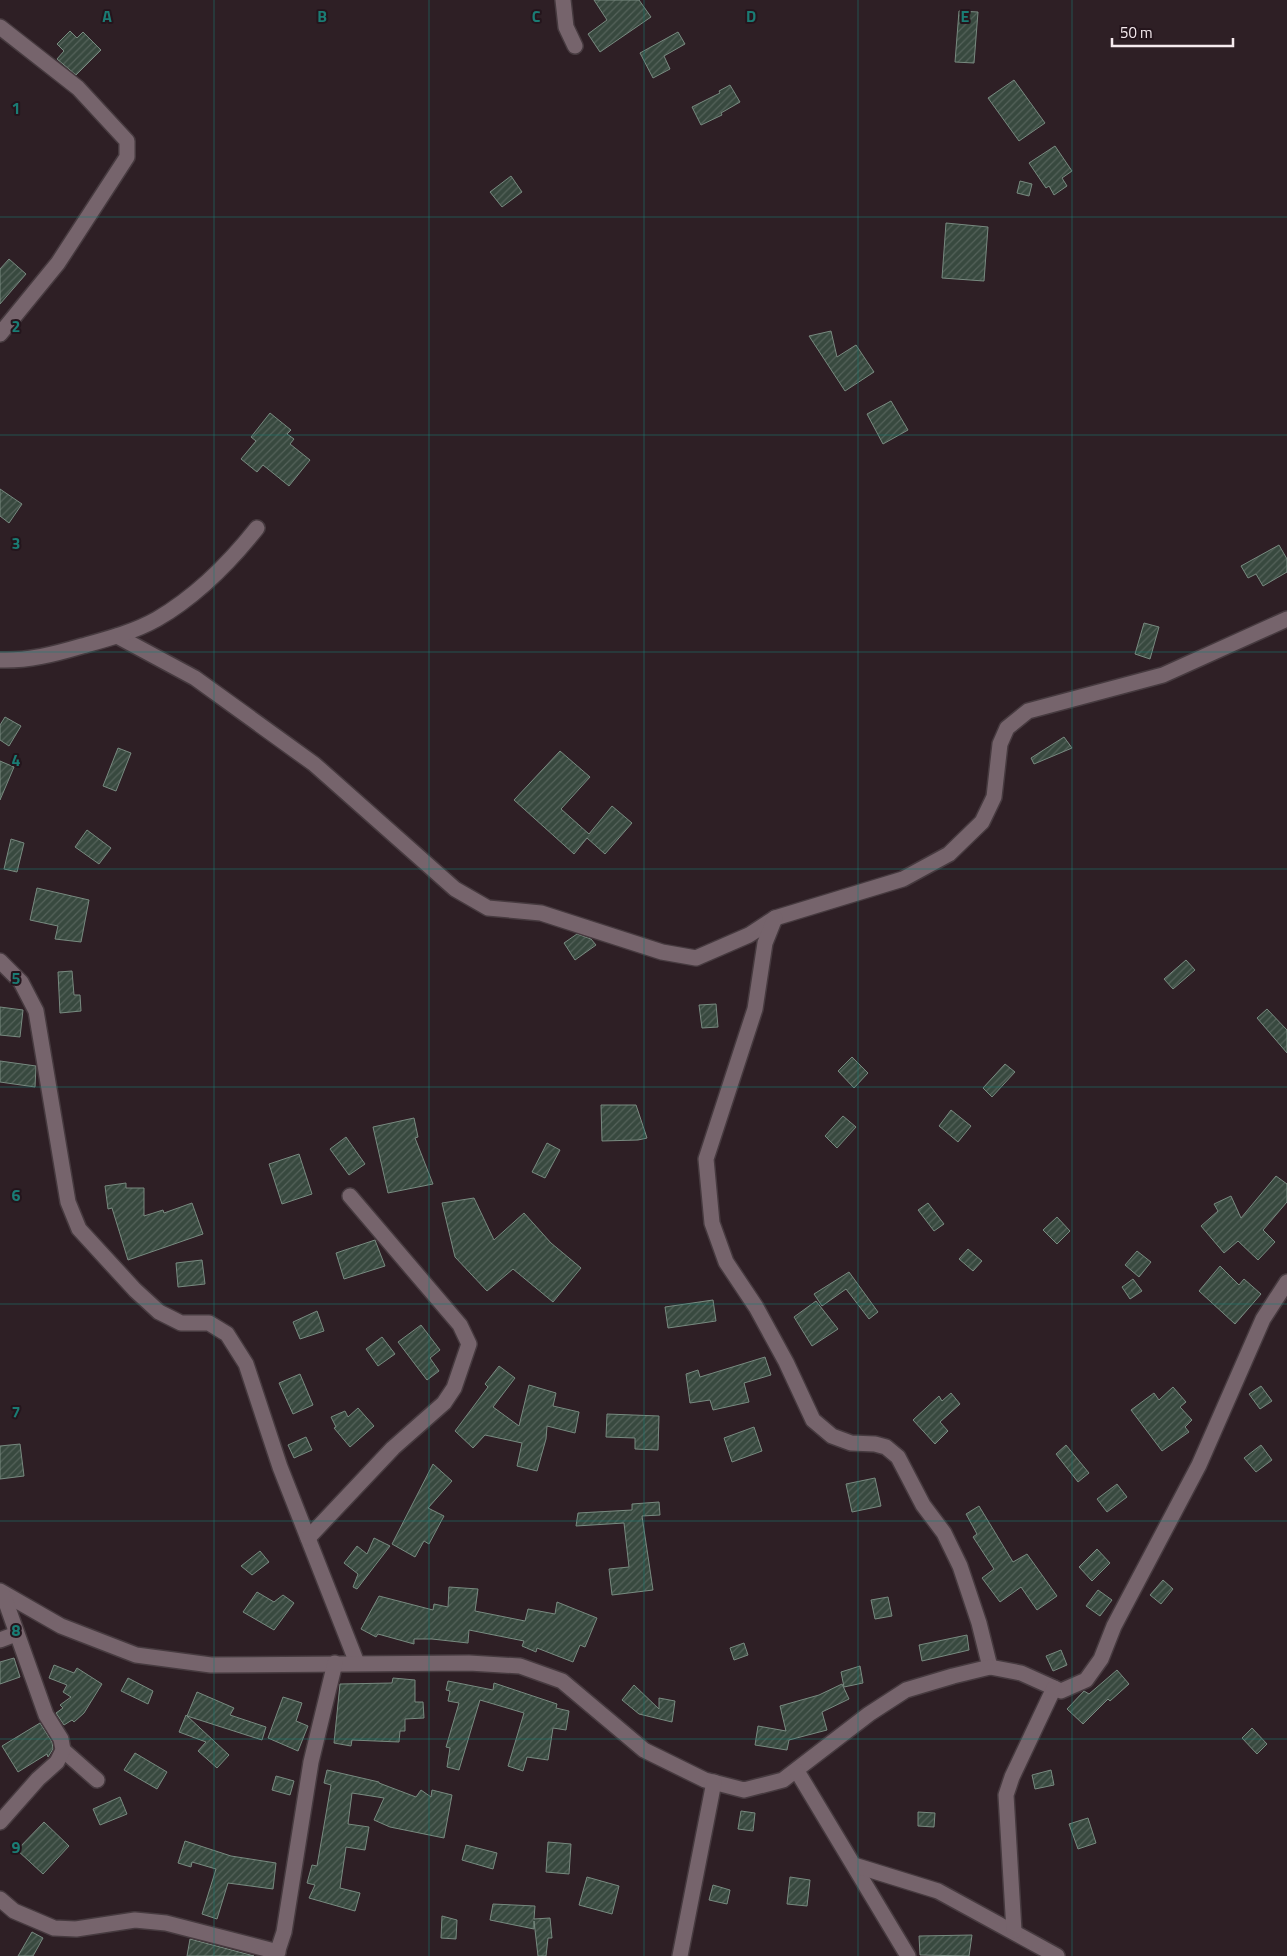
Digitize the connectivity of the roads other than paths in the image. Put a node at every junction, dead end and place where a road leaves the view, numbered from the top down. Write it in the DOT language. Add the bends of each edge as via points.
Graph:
graph roads {
  1 [pos="563,0"];
  2 [pos="0,27"];
  3 [pos="575,46"];
  4 [pos="0,334"];
  5 [pos="257,528"];
  6 [pos="1287,619"];
  7 [pos="117,636"];
  8 [pos="0,660"];
  9 [pos="775,918"];
  10 [pos="0,961"];
  11 [pos="350,1196"];
  12 [pos="1287,1282"];
  13 [pos="308,1538"];
  14 [pos="2,1593"];
  15 [pos="16,1634"];
  16 [pos="0,1640"];
  17 [pos="335,1663"];
  18 [pos="357,1663"];
  19 [pos="990,1667"];
  20 [pos="1054,1688"];
  21 [pos="63,1750"];
  22 [pos="797,1771"];
  23 [pos="97,1780"];
  24 [pos="714,1782"];
  25 [pos="0,1822"];
  26 [pos="854,1865"];
  27 [pos="0,1899"];
  28 [pos="1014,1931"];
  29 [pos="277,1954"];
  30 [pos="680,1956"];
  31 [pos="908,1956"];
  32 [pos="1057,1956"];
  1 -- 3 [label="street" via="566,27"];
  2 -- 4 [label="street" via="78,88 127,141 127,157 58,262"];
  5 -- 7 [label="street" via="240,550 186,600 156,620"];
  6 -- 9 [label="street" via="1163,675 1028,711 1007,728 1000,744 994,797 982,822 949,854 903,880"];
  7 -- 8 [label="street" via="54,654"];
  7 -- 9 [label="street" via="195,678 314,764 455,889 488,908 541,913 662,952 696,958 749,935"];
  9 -- 19 [label="street" via="765,943 755,1010 706,1159 712,1223 726,1262 756,1307 813,1420 832,1436 851,1443 886,1447 898,1457 909,1474 923,1505 944,1533 960,1566 980,1623"];
  10 -- 13 [label="street" via="21,982 36,1010 68,1202 79,1229 159,1312 181,1323 209,1322 227,1334 246,1364 280,1467"];
  11 -- 13 [label="street" via="460,1324 469,1344 454,1388 444,1403 392,1448"];
  12 -- 20 [label="street" via="1263,1320 1198,1464 1114,1626 1101,1659 1086,1680 1060,1691"];
  13 -- 18 [label="street"];
  14 -- 15 [label="street"];
  14 -- 17 [label="street" via="61,1626 136,1655 211,1665"];
  15 -- 16 [label="street"];
  15 -- 21 [label="street" via="46,1715 61,1739"];
  17 -- 18 [label="street"];
  17 -- 29 [label="street" via="311,1762 284,1932"];
  18 -- 24 [label="street" via="520,1666 562,1681 644,1750"];
  19 -- 20 [label="street" via="1021,1673"];
  19 -- 22 [label="street" via="906,1690 869,1714"];
  20 -- 28 [label="street" via="1006,1795"];
  21 -- 23 [label="street"];
  21 -- 25 [label="street" via="57,1762"];
  22 -- 24 [label="street" via="783,1780 744,1790"];
  22 -- 26 [label="street"];
  24 -- 30 [label="street"];
  26 -- 28 [label="street" via="938,1891"];
  26 -- 31 [label="street"];
  27 -- 29 [label="street" via="14,1911 54,1928 76,1929 135,1920 166,1923"];
  28 -- 32 [label="street"];
}
